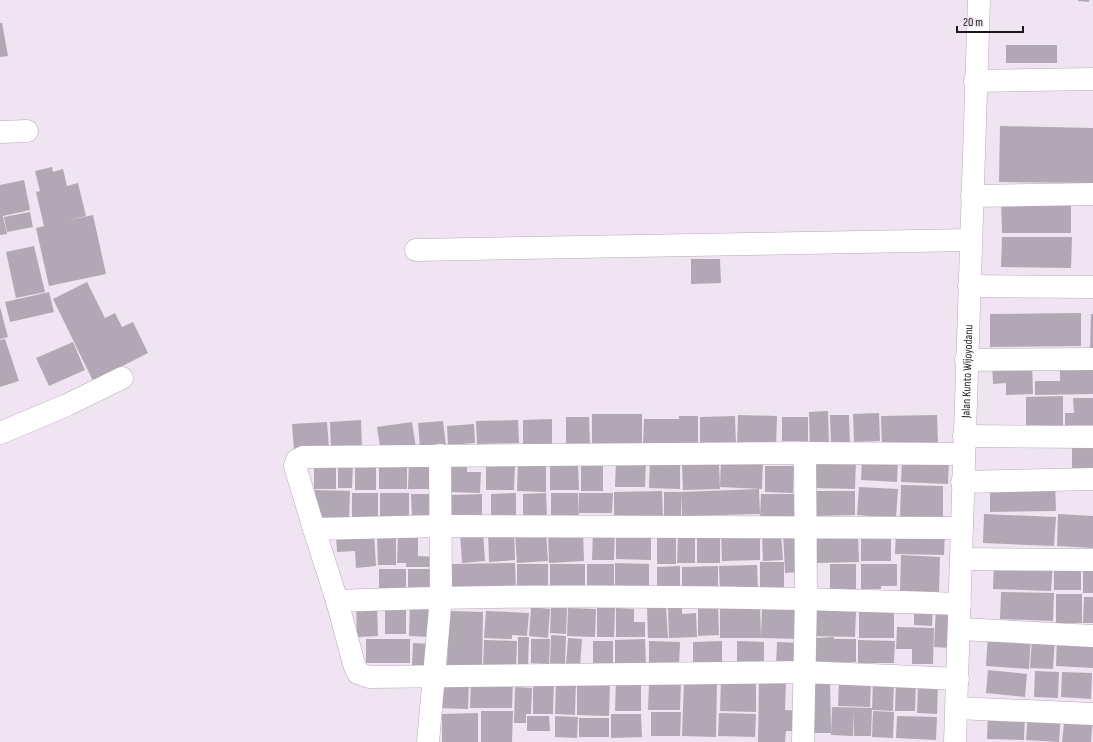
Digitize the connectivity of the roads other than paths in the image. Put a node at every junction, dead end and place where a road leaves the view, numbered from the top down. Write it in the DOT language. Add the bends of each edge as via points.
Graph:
graph roads {
  1 [pos="979,0"];
  2 [pos="1093,80"];
  3 [pos="975,81"];
  4 [pos="27,131"];
  5 [pos="0,132"];
  6 [pos="1093,194"];
  7 [pos="972,196"];
  8 [pos="970,240"];
  9 [pos="416,250"];
  10 [pos="969,286"];
  11 [pos="1093,287"];
  12 [pos="1093,359"];
  13 [pos="966,360"];
  14 [pos="122,378"];
  15 [pos="0,434"];
  16 [pos="1093,437"];
  17 [pos="964,445"];
  18 [pos="805,453"];
  19 [pos="440,455"];
  20 [pos="1093,478"];
  21 [pos="962,482"];
  22 [pos="441,526"];
  23 [pos="314,528"];
  24 [pos="806,528"];
  25 [pos="962,528"];
  26 [pos="961,559"];
  27 [pos="1093,560"];
  28 [pos="441,597"];
  29 [pos="806,598"];
  30 [pos="337,601"];
  31 [pos="960,604"];
  32 [pos="960,629"];
  33 [pos="1093,636"];
  34 [pos="805,672"];
  35 [pos="436,676"];
  36 [pos="958,679"];
  37 [pos="957,708"];
  38 [pos="1093,714"];
  39 [pos="428,742"];
  40 [pos="803,742"];
  41 [pos="955,742"];
  1 -- 3 [label="street, Jalan Kunto Wijoyodanu"];
  2 -- 3 [label="street"];
  3 -- 7 [label="street, Jalan Kunto Wijoyodanu"];
  4 -- 5 [label="street"];
  6 -- 7 [label="street"];
  7 -- 8 [label="street, Jalan Kunto Wijoyodanu"];
  8 -- 9 [label="street"];
  8 -- 10 [label="street, Jalan Kunto Wijoyodanu"];
  10 -- 11 [label="street"];
  10 -- 13 [label="street, Jalan Kunto Wijoyodanu"];
  12 -- 13 [label="street"];
  13 -- 17 [label="street, Jalan Kunto Wijoyodanu"];
  14 -- 15 [label="street"];
  16 -- 17 [label="street"];
  17 -- 18 [label="street"];
  17 -- 21 [label="street, Jalan Kunto Wijoyodanu"];
  18 -- 19 [label="street"];
  18 -- 24 [label="street"];
  19 -- 22 [label="street"];
  19 -- 23 [label="street" via="299,458 295,466"];
  20 -- 21 [label="street"];
  21 -- 25 [label="street, Jalan Kunto Wijoyodanu"];
  22 -- 23 [label="street"];
  22 -- 24 [label="street"];
  22 -- 28 [label="street"];
  23 -- 30 [label="street"];
  24 -- 25 [label="street"];
  24 -- 29 [label="street"];
  25 -- 26 [label="street, Jalan Kunto Wijoyodanu"];
  26 -- 27 [label="street"];
  26 -- 31 [label="street, Jalan Kunto Wijoyodanu"];
  28 -- 29 [label="street"];
  28 -- 30 [label="street"];
  28 -- 35 [label="street"];
  29 -- 31 [label="street"];
  29 -- 34 [label="street"];
  30 -- 35 [label="street" via="359,674 369,677"];
  31 -- 32 [label="street, Jalan Kunto Wijoyodanu"];
  32 -- 33 [label="street"];
  32 -- 36 [label="street, Jalan Kunto Wijoyodanu"];
  34 -- 35 [label="street"];
  34 -- 36 [label="street"];
  34 -- 40 [label="street"];
  35 -- 39 [label="street"];
  36 -- 37 [label="street, Jalan Kunto Wijoyodanu"];
  37 -- 38 [label="street"];
  37 -- 41 [label="street, Jalan Kunto Wijoyodanu"];
}
